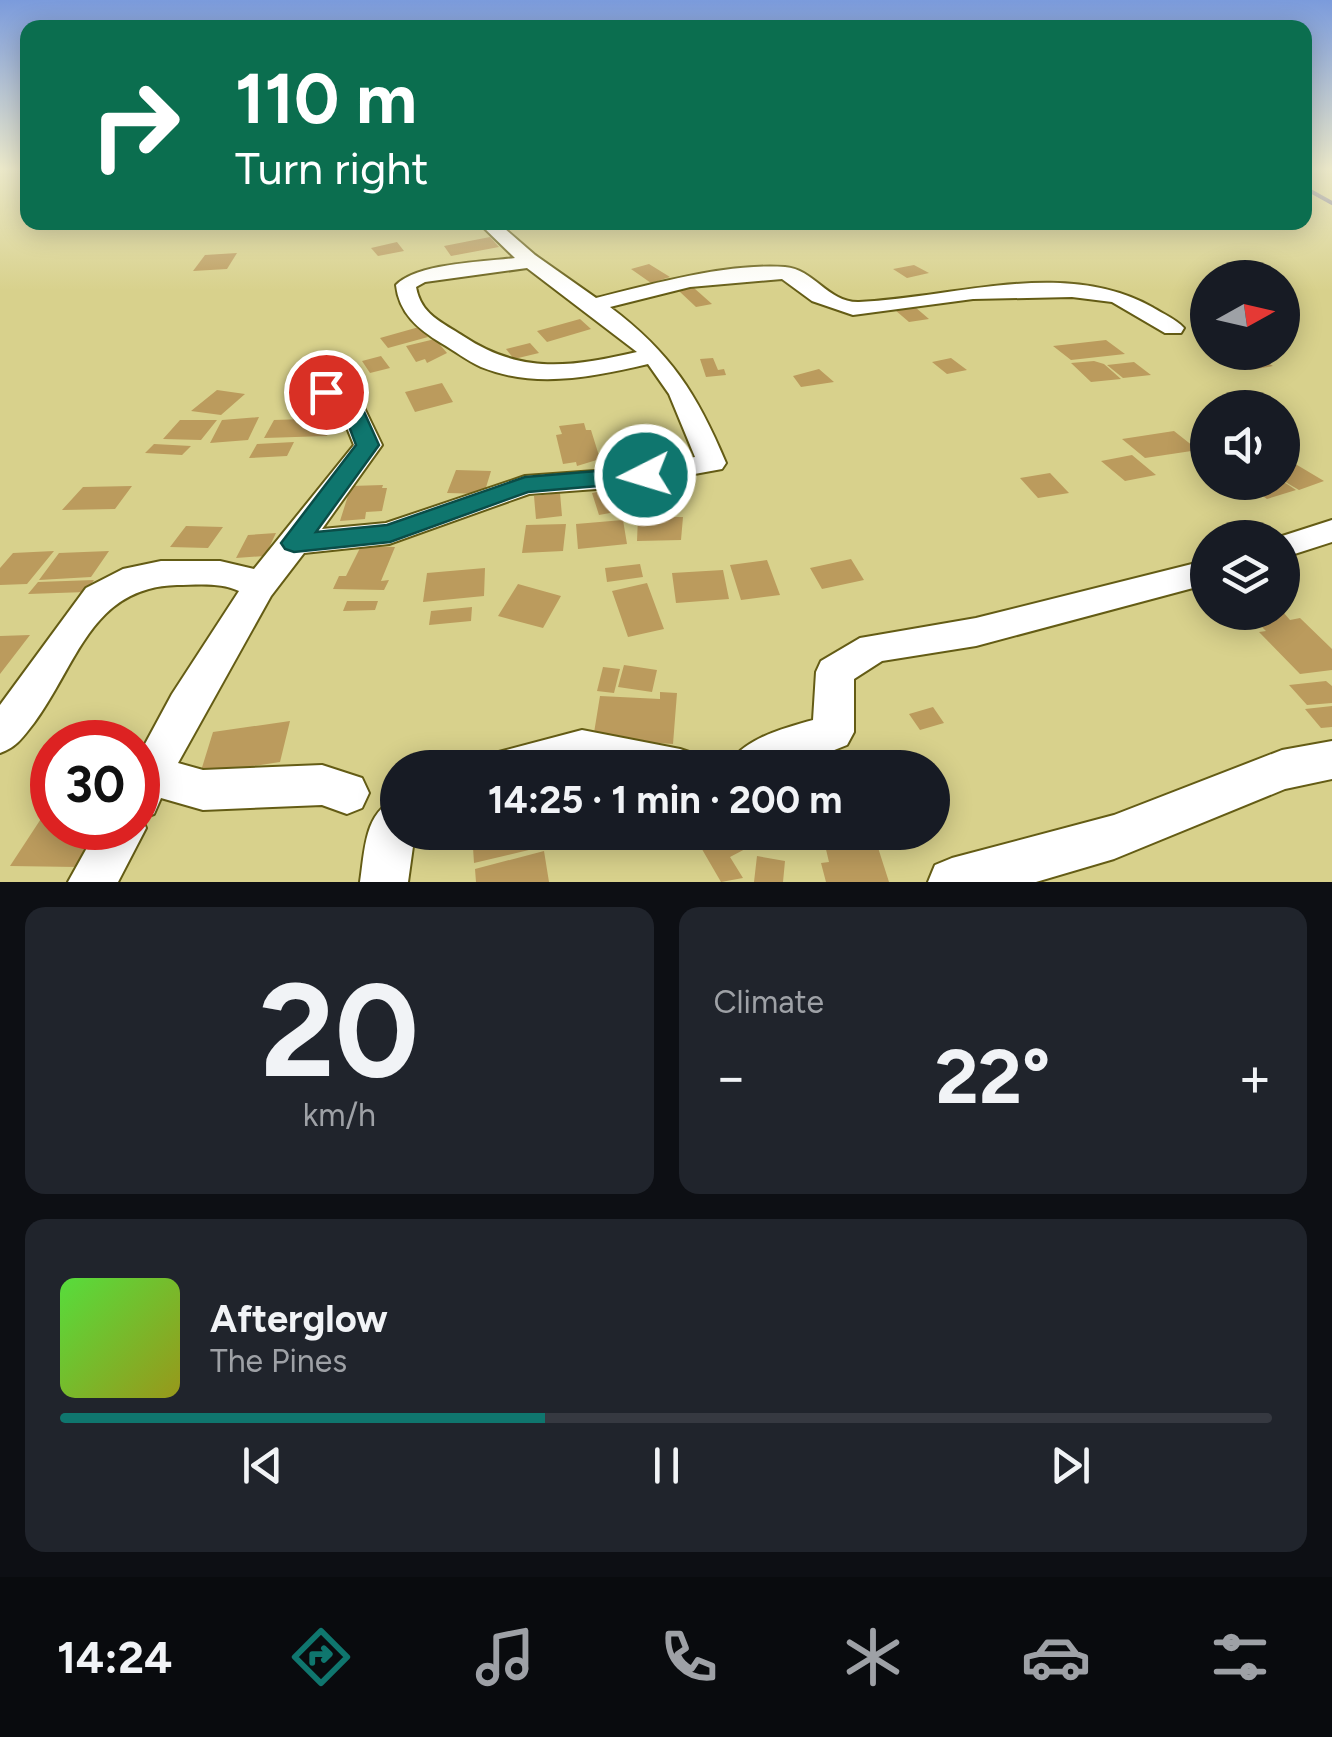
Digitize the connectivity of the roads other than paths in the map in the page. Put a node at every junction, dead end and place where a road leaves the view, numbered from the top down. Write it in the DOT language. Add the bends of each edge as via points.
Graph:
graph roads {
  1 [pos="496,230"];
  2 [pos="534,261"];
  3 [pos="593,305"];
  4 [pos="1173,328"];
  5 [pos="651,356"];
  6 [pos="326,392"];
  7 [pos="1332,531"];
  8 [pos="1300,541"];
  9 [pos="294,543"];
  10 [pos="1190,577"];
  11 [pos="259,587"];
  12 [pos="0,735"];
  13 [pos="781,750"];
  14 [pos="160,756"];
  15 [pos="1332,760"];
  16 [pos="160,788"];
  17 [pos="347,793"];
  18 [pos="110,850"];
  19 [pos="388,850"];
  20 [pos="92,882"];
  21 [pos="384,882"];
  22 [pos="952,882"];
  1 -- 2 [label="street"];
  2 -- 3 [label="street"];
  2 -- 5 [label="street" via="420,277 406,285 406,304 430,331 523,371 563,375"];
  3 -- 4 [label="street" via="677,283 785,273 819,297 853,309 973,293 1072,291 1117,296"];
  3 -- 5 [label="street"];
  5 -- 9 [label="street" via="670,375 712,464 525,485 390,534"];
  6 -- 9 [label="street" via="348,398 368,445"];
  7 -- 8 [label="street"];
  9 -- 11 [label="street"];
  10 -- 13 [label="street" via="976,632 873,648 835,672 833,732"];
  11 -- 12 [label="street" via="241,574 154,571 123,581 88,603"];
  11 -- 14 [label="street"];
  15 -- 22 [label="street" via="1282,770 1114,838"];
  16 -- 17 [label="street" via="322,785"];
  18 -- 20 [label="street"];
  19 -- 21 [label="street"];
}
